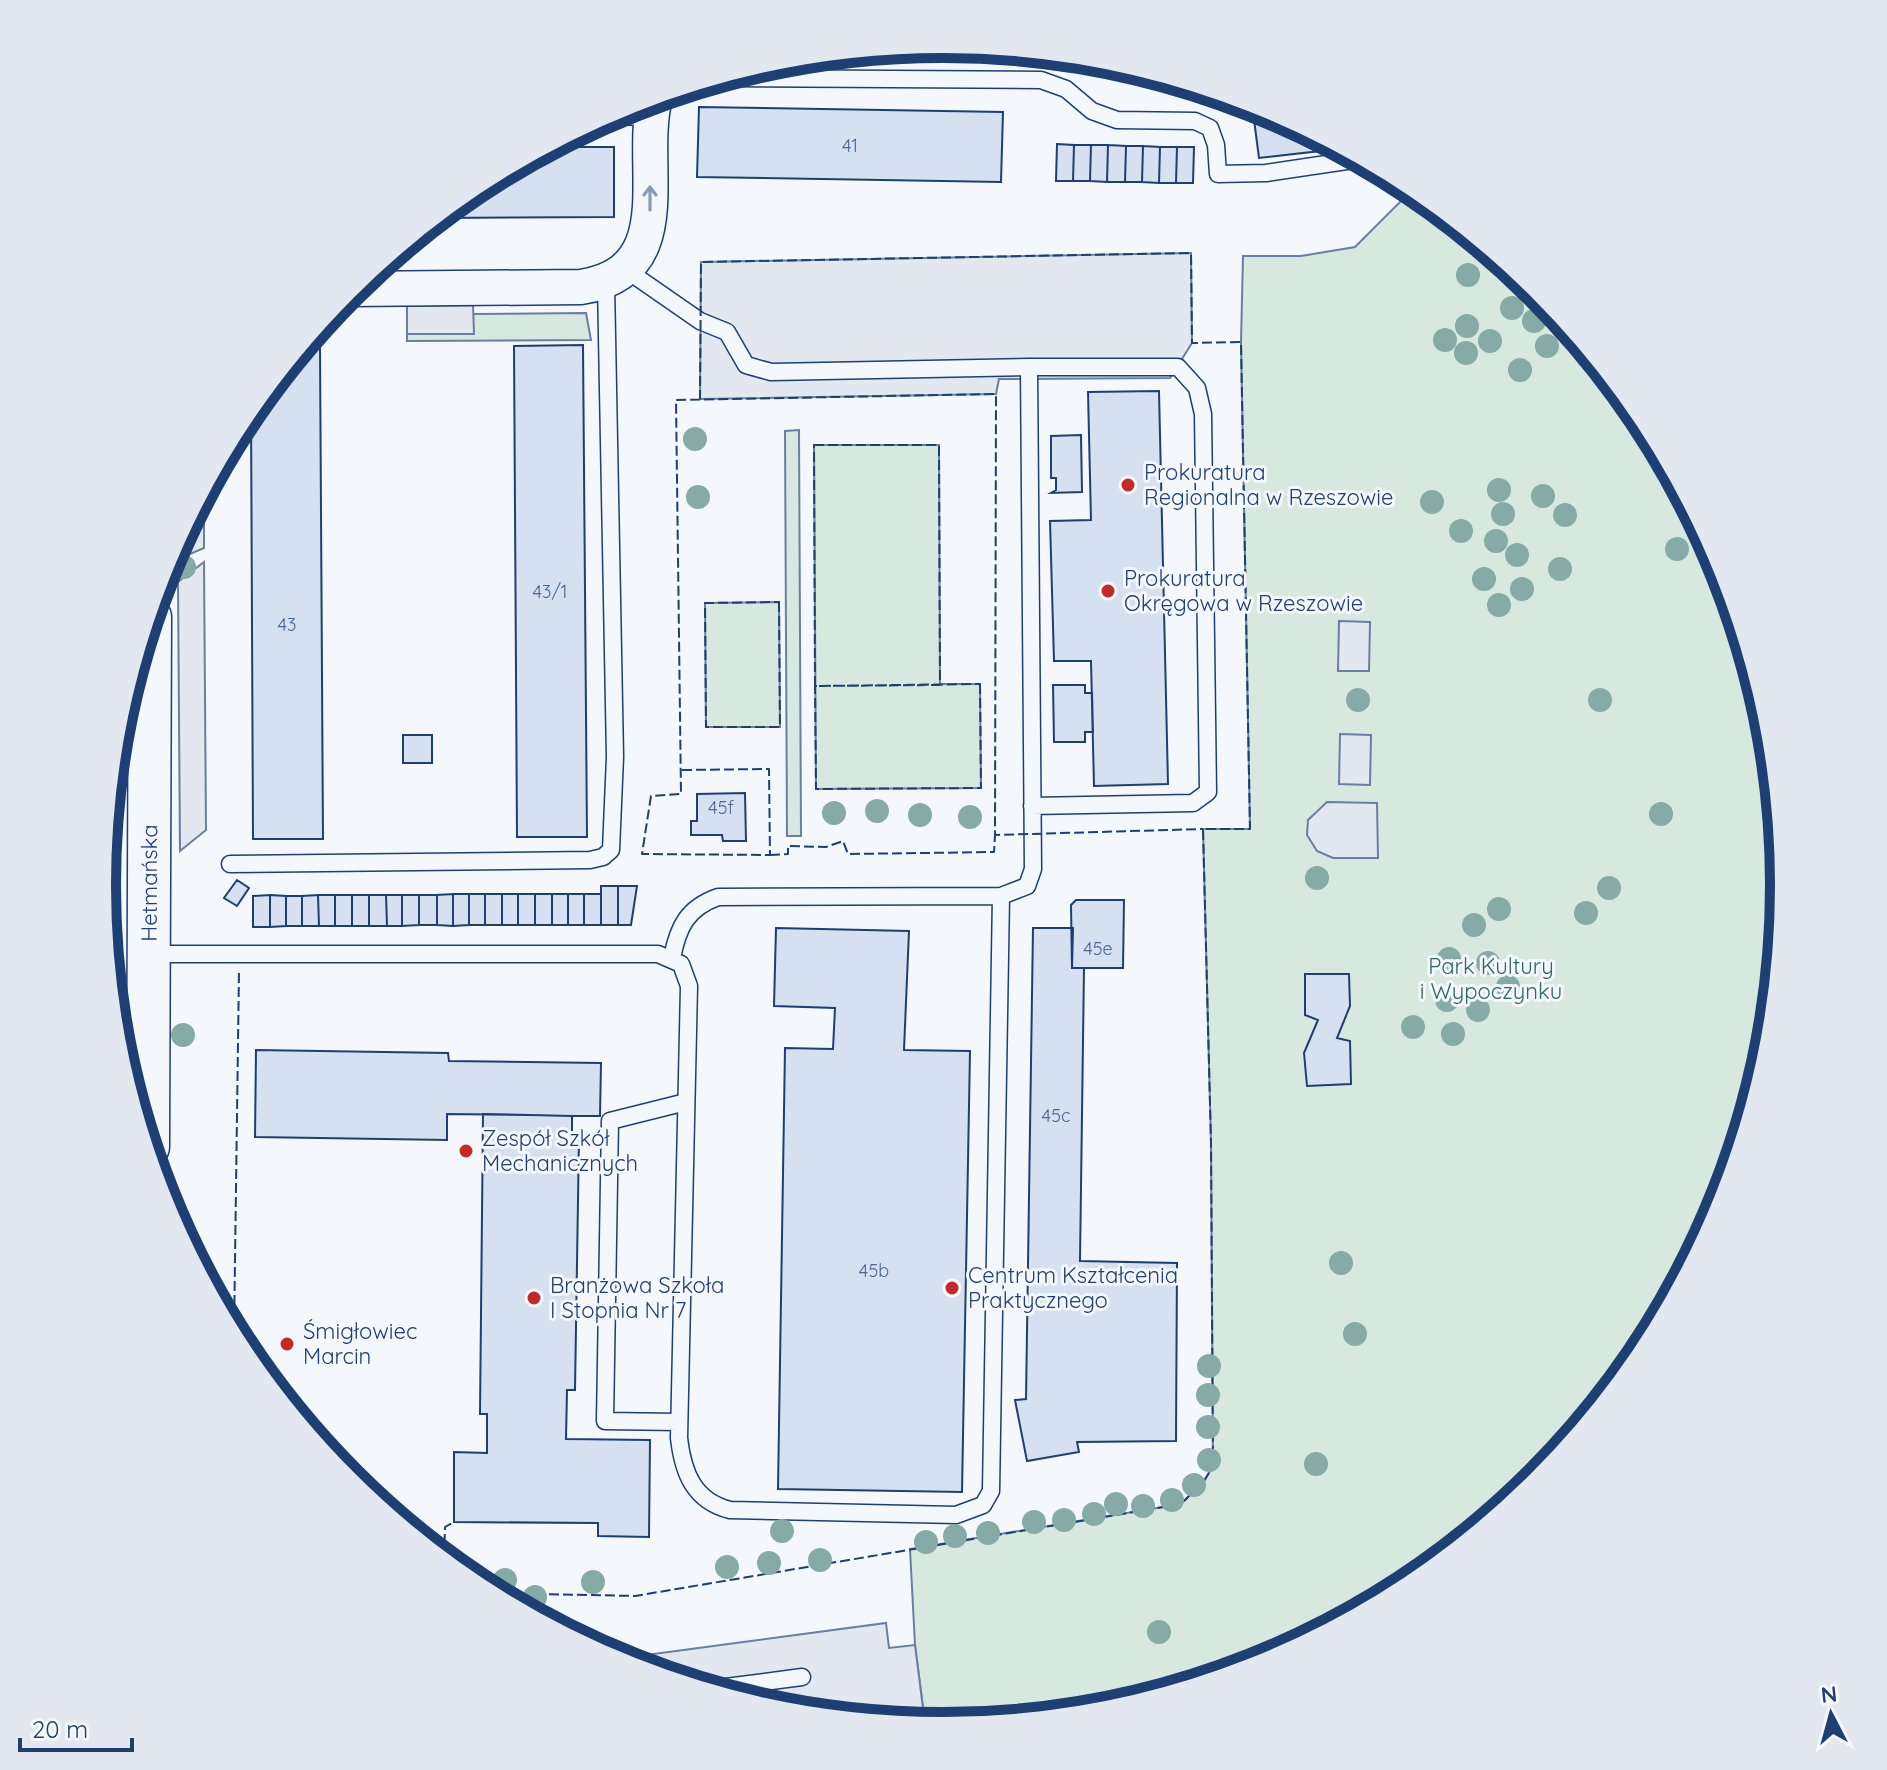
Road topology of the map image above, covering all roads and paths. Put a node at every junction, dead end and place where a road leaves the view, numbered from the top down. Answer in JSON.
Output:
{"nodes":[{"id":1,"x":763,"y":78,"type":"edge"},
{"id":2,"x":653,"y":111,"type":"edge"},
{"id":3,"x":1343,"y":162,"type":"edge"},
{"id":4,"x":616,"y":276,"type":"junction"},
{"id":5,"x":371,"y":289,"type":"edge"},
{"id":6,"x":1029,"y":367,"type":"junction"},
{"id":7,"x":150,"y":653,"type":"edge"},
{"id":8,"x":1032,"y":806,"type":"junction"},
{"id":9,"x":230,"y":864,"type":"dead end"},
{"id":10,"x":1001,"y":896,"type":"junction"},
{"id":11,"x":151,"y":954,"type":"junction"},
{"id":12,"x":672,"y":958,"type":"junction"},
{"id":13,"x":686,"y":1102,"type":"junction"},
{"id":14,"x":149,"y":1111,"type":"edge"},
{"id":15,"x":679,"y":1422,"type":"junction"},
{"id":16,"x":802,"y":1677,"type":"dead end"},
{"id":17,"x":736,"y":1686,"type":"edge"}],
"edges":[{"from":1,"to":3,"type":"lane"},
{"from":4,"to":2,"type":"street","one_way":true},
{"from":4,"to":5,"type":"street"},
{"from":4,"to":6,"type":"lane"},
{"from":4,"to":9,"type":"lane"},
{"from":6,"to":8,"type":"lane"},
{"from":6,"to":8,"type":"lane"},
{"from":7,"to":11,"type":"street","name":"Hetmańska"},
{"from":8,"to":10,"type":"lane"},
{"from":10,"to":12,"type":"lane"},
{"from":10,"to":15,"type":"lane"},
{"from":11,"to":12,"type":"lane"},
{"from":11,"to":14,"type":"street","name":"Hetmańska"},
{"from":12,"to":13,"type":"lane"},
{"from":13,"to":15,"type":"lane"},
{"from":13,"to":15,"type":"lane"},
{"from":16,"to":17,"type":"lane"}]}
